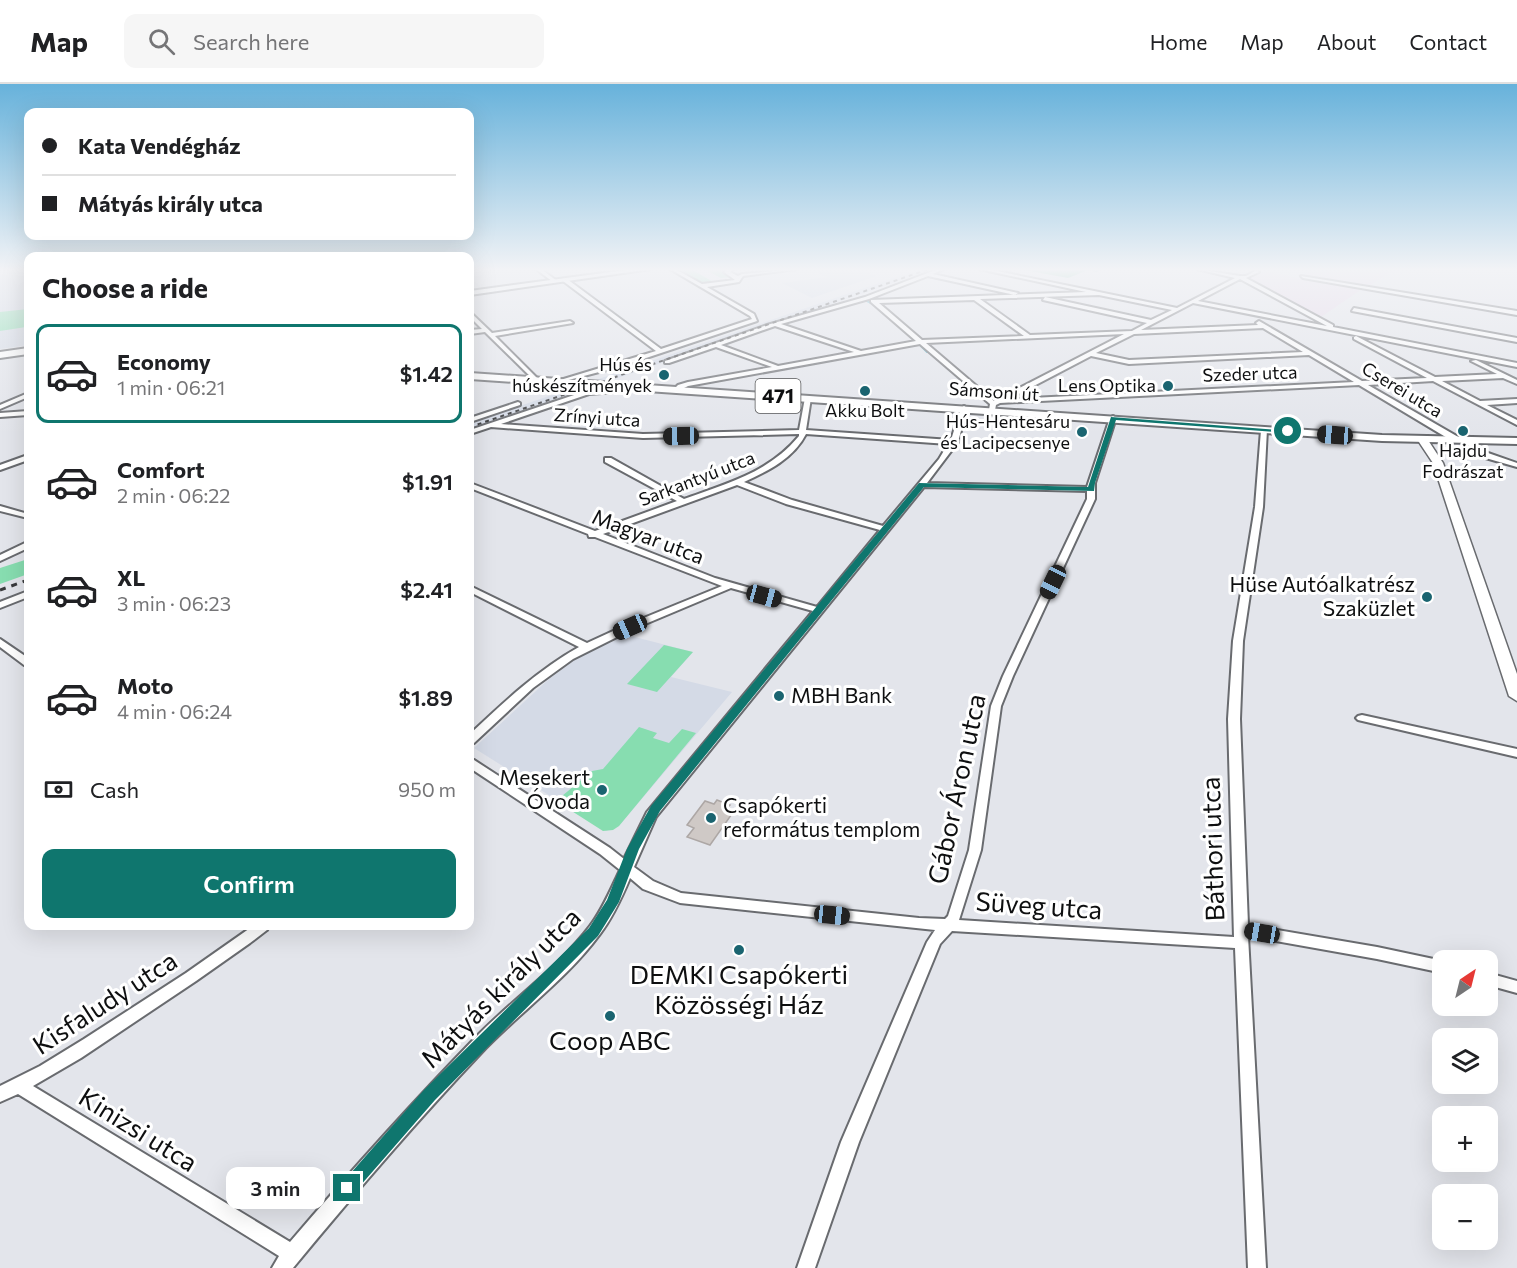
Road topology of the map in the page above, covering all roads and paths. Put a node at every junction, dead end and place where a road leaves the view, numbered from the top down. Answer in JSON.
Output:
{"nodes":[{"id":1,"x":480,"y":324,"type":"edge"},
{"id":2,"x":562,"y":324,"type":"edge"},
{"id":3,"x":624,"y":324,"type":"edge"},
{"id":4,"x":743,"y":324,"type":"edge"},
{"id":5,"x":901,"y":324,"type":"edge"},
{"id":6,"x":1012,"y":324,"type":"edge"},
{"id":7,"x":1147,"y":324,"type":"edge"},
{"id":8,"x":1262,"y":324,"type":"edge"},
{"id":9,"x":1308,"y":324,"type":"edge"},
{"id":10,"x":1330,"y":324,"type":"edge"},
{"id":11,"x":1431,"y":324,"type":"edge"},
{"id":12,"x":777,"y":325,"type":"joint"},
{"id":13,"x":1265,"y":326,"type":"junction"},
{"id":14,"x":486,"y":330,"type":"junction"},
{"id":15,"x":1343,"y":331,"type":"junction"},
{"id":16,"x":474,"y":332,"type":"edge"},
{"id":17,"x":1132,"y":332,"type":"junction"},
{"id":18,"x":492,"y":335,"type":"junction"},
{"id":19,"x":1028,"y":336,"type":"junction"},
{"id":20,"x":1517,"y":340,"type":"edge"},
{"id":21,"x":921,"y":342,"type":"junction"},
{"id":22,"x":716,"y":345,"type":"junction"},
{"id":23,"x":24,"y":352,"type":"edge"},
{"id":24,"x":661,"y":352,"type":"junction"},
{"id":25,"x":860,"y":352,"type":"junction"},
{"id":26,"x":1311,"y":353,"type":"junction"},
{"id":27,"x":5,"y":354,"type":"edge"},
{"id":28,"x":1090,"y":354,"type":"junction"},
{"id":29,"x":1460,"y":354,"type":"junction"},
{"id":30,"x":667,"y":362,"type":"dead end"},
{"id":31,"x":1517,"y":365,"type":"edge"},
{"id":32,"x":777,"y":367,"type":"junction"},
{"id":33,"x":474,"y":376,"type":"edge"},
{"id":34,"x":1503,"y":376,"type":"junction"},
{"id":35,"x":1434,"y":380,"type":"junction"},
{"id":36,"x":537,"y":381,"type":"junction"},
{"id":37,"x":559,"y":382,"type":"junction"},
{"id":38,"x":1517,"y":382,"type":"edge"},
{"id":39,"x":1362,"y":384,"type":"junction"},
{"id":40,"x":621,"y":386,"type":"junction"},
{"id":41,"x":676,"y":390,"type":"junction"},
{"id":42,"x":808,"y":398,"type":"junction"},
{"id":43,"x":24,"y":399,"type":"edge"},
{"id":44,"x":1517,"y":401,"type":"edge"},
{"id":45,"x":518,"y":404,"type":"dead end"},
{"id":46,"x":1480,"y":404,"type":"junction"},
{"id":47,"x":994,"y":405,"type":"junction"},
{"id":48,"x":0,"y":407,"type":"edge"},
{"id":49,"x":964,"y":408,"type":"junction"},
{"id":50,"x":24,"y":414,"type":"edge"},
{"id":51,"x":0,"y":415,"type":"edge"},
{"id":52,"x":1113,"y":418,"type":"junction"},
{"id":53,"x":474,"y":419,"type":"edge"},
{"id":54,"x":1517,"y":423,"type":"edge"},
{"id":55,"x":490,"y":425,"type":"junction"},
{"id":56,"x":1264,"y":430,"type":"junction"},
{"id":57,"x":474,"y":431,"type":"edge"},
{"id":58,"x":803,"y":432,"type":"junction"},
{"id":59,"x":1422,"y":439,"type":"junction"},
{"id":60,"x":1462,"y":440,"type":"junction"},
{"id":61,"x":1517,"y":441,"type":"edge"},
{"id":62,"x":954,"y":442,"type":"junction"},
{"id":63,"x":24,"y":459,"type":"edge"},
{"id":64,"x":608,"y":460,"type":"dead end"},
{"id":65,"x":1517,"y":465,"type":"edge"},
{"id":66,"x":0,"y":468,"type":"edge"},
{"id":67,"x":737,"y":482,"type":"junction"},
{"id":68,"x":922,"y":484,"type":"junction"},
{"id":69,"x":474,"y":487,"type":"edge"},
{"id":70,"x":1092,"y":489,"type":"junction"},
{"id":71,"x":682,"y":501,"type":"junction"},
{"id":72,"x":0,"y":508,"type":"edge"},
{"id":73,"x":24,"y":515,"type":"edge"},
{"id":74,"x":885,"y":529,"type":"junction"},
{"id":75,"x":592,"y":535,"type":"junction"},
{"id":76,"x":24,"y":547,"type":"edge"},
{"id":77,"x":0,"y":558,"type":"edge"},
{"id":78,"x":729,"y":586,"type":"junction"},
{"id":79,"x":474,"y":591,"type":"edge"},
{"id":80,"x":24,"y":596,"type":"edge"},
{"id":81,"x":0,"y":605,"type":"edge"},
{"id":82,"x":818,"y":610,"type":"junction"},
{"id":83,"x":0,"y":642,"type":"edge"},
{"id":84,"x":587,"y":648,"type":"junction"},
{"id":85,"x":24,"y":660,"type":"edge"},
{"id":86,"x":1517,"y":696,"type":"edge"},
{"id":87,"x":1362,"y":718,"type":"dead end"},
{"id":88,"x":474,"y":736,"type":"edge"},
{"id":89,"x":1517,"y":753,"type":"edge"},
{"id":90,"x":474,"y":766,"type":"edge"},
{"id":91,"x":626,"y":869,"type":"junction"},
{"id":92,"x":951,"y":924,"type":"junction"},
{"id":93,"x":255,"y":930,"type":"edge"},
{"id":94,"x":1242,"y":936,"type":"junction"},
{"id":95,"x":1432,"y":964,"type":"edge"},
{"id":96,"x":1498,"y":982,"type":"edge"},
{"id":97,"x":1517,"y":987,"type":"edge"},
{"id":98,"x":19,"y":1086,"type":"junction"},
{"id":99,"x":0,"y":1094,"type":"edge"},
{"id":100,"x":287,"y":1261,"type":"edge"},
{"id":101,"x":806,"y":1268,"type":"edge"},
{"id":102,"x":1257,"y":1268,"type":"edge"}],
"edges":[{"from":1,"to":14,"type":"street"},
{"from":2,"to":18,"type":"street"},
{"from":3,"to":24,"type":"street"},
{"from":4,"to":24,"type":"street"},
{"from":5,"to":21,"type":"street"},
{"from":6,"to":19,"type":"street"},
{"from":7,"to":17,"type":"street"},
{"from":8,"to":13,"type":"street","name":"Cserei utca"},
{"from":9,"to":15,"type":"street"},
{"from":10,"to":15,"type":"street"},
{"from":11,"to":20,"type":"street"},
{"from":12,"to":22,"type":"street"},
{"from":12,"to":25,"type":"street"},
{"from":13,"to":17,"type":"street"},
{"from":13,"to":26,"type":"street","name":"Cserei utca"},
{"from":14,"to":16,"type":"street"},
{"from":14,"to":18,"type":"street"},
{"from":15,"to":29,"type":"street"},
{"from":15,"to":35,"type":"street"},
{"from":17,"to":19,"type":"street"},
{"from":17,"to":28,"type":"street"},
{"from":18,"to":36,"type":"street"},
{"from":19,"to":21,"type":"street"},
{"from":21,"to":25,"type":"street"},
{"from":21,"to":47,"type":"street"},
{"from":22,"to":30,"type":"street"},
{"from":22,"to":32,"type":"street"},
{"from":23,"to":27,"type":"main road"},
{"from":24,"to":37,"type":"street"},
{"from":25,"to":32,"type":"street"},
{"from":26,"to":28,"type":"street"},
{"from":26,"to":39,"type":"street","name":"Cserei utca"},
{"from":28,"to":47,"type":"street"},
{"from":29,"to":31,"type":"street"},
{"from":29,"to":34,"type":"street"},
{"from":32,"to":41,"type":"street"},
{"from":33,"to":36,"type":"main road","name":"Sámsoni út","number":"471"},
{"from":34,"to":35,"type":"street","name":"Szeder utca"},
{"from":34,"to":38,"type":"street"},
{"from":35,"to":39,"type":"street","name":"Szeder utca"},
{"from":35,"to":46,"type":"street"},
{"from":36,"to":37,"type":"main road","name":"Sámsoni út","number":"471"},
{"from":37,"to":40,"type":"main road","name":"Sámsoni út","number":"471"},
{"from":39,"to":47,"type":"street","name":"Szeder utca"},
{"from":39,"to":60,"type":"street","name":"Cserei utca"},
{"from":40,"to":41,"type":"main road","name":"Sámsoni út","number":"471"},
{"from":40,"to":55,"type":"street"},
{"from":41,"to":42,"type":"main road","name":"Sámsoni út","number":"471"},
{"from":42,"to":49,"type":"main road","name":"Sámsoni út","number":"471"},
{"from":42,"to":58,"type":"street"},
{"from":43,"to":48,"type":"street"},
{"from":44,"to":46,"type":"street"},
{"from":45,"to":53,"type":"street"},
{"from":46,"to":54,"type":"street"},
{"from":47,"to":49,"type":"main road","name":"Sámsoni út","number":"471"},
{"from":47,"to":52,"type":"main road","name":"Sámsoni út","number":"471"},
{"from":49,"to":62,"type":"street","name":"Mátyás király utca"},
{"from":50,"to":51,"type":"street"},
{"from":52,"to":56,"type":"main road","name":"Sámsoni út","number":"471"},
{"from":52,"to":70,"type":"street","name":"Gábor Áron utca"},
{"from":55,"to":57,"type":"street"},
{"from":55,"to":58,"type":"street","name":"Zrínyi utca"},
{"from":56,"to":59,"type":"main road","name":"Sámsoni út","number":"471"},
{"from":56,"to":94,"type":"street","name":"Báthori utca"},
{"from":58,"to":62,"type":"street","name":"Zrínyi utca"},
{"from":58,"to":67,"type":"street","name":"Sarkantyú utca"},
{"from":59,"to":60,"type":"main road","name":"Sámsoni út","number":"471"},
{"from":59,"to":86,"type":"street"},
{"from":60,"to":61,"type":"main road","name":"Sámsoni út","number":"471"},
{"from":60,"to":65,"type":"street","name":"Cserei utca"},
{"from":62,"to":68,"type":"street","name":"Mátyás király utca"},
{"from":63,"to":66,"type":"street"},
{"from":64,"to":71,"type":"street"},
{"from":67,"to":71,"type":"street","name":"Sarkantyú utca"},
{"from":67,"to":74,"type":"street"},
{"from":68,"to":70,"type":"street"},
{"from":68,"to":74,"type":"street","name":"Mátyás király utca"},
{"from":69,"to":75,"type":"street","name":"Magyar utca"},
{"from":70,"to":92,"type":"street","name":"Gábor Áron utca"},
{"from":71,"to":75,"type":"street","name":"Sarkantyú utca"},
{"from":72,"to":73,"type":"street"},
{"from":74,"to":82,"type":"street","name":"Mátyás király utca"},
{"from":75,"to":78,"type":"street","name":"Magyar utca"},
{"from":76,"to":77,"type":"street"},
{"from":78,"to":82,"type":"street","name":"Magyar utca"},
{"from":78,"to":84,"type":"street"},
{"from":79,"to":84,"type":"street"},
{"from":80,"to":81,"type":"street"},
{"from":82,"to":91,"type":"street","name":"Mátyás király utca"},
{"from":83,"to":85,"type":"street"},
{"from":84,"to":88,"type":"street"},
{"from":87,"to":89,"type":"street"},
{"from":90,"to":91,"type":"street","name":"Süveg utca"},
{"from":91,"to":92,"type":"street","name":"Süveg utca"},
{"from":91,"to":100,"type":"street","name":"Mátyás király utca"},
{"from":92,"to":94,"type":"street","name":"Süveg utca"},
{"from":92,"to":101,"type":"street","name":"Gábor Áron utca"},
{"from":93,"to":98,"type":"street","name":"Kisfaludy utca"},
{"from":94,"to":95,"type":"street","name":"Süveg utca"},
{"from":94,"to":102,"type":"street","name":"Báthori utca"},
{"from":96,"to":97,"type":"street"},
{"from":98,"to":99,"type":"street","name":"Kisfaludy utca"},
{"from":98,"to":100,"type":"street","name":"Kinizsi utca"}]}
